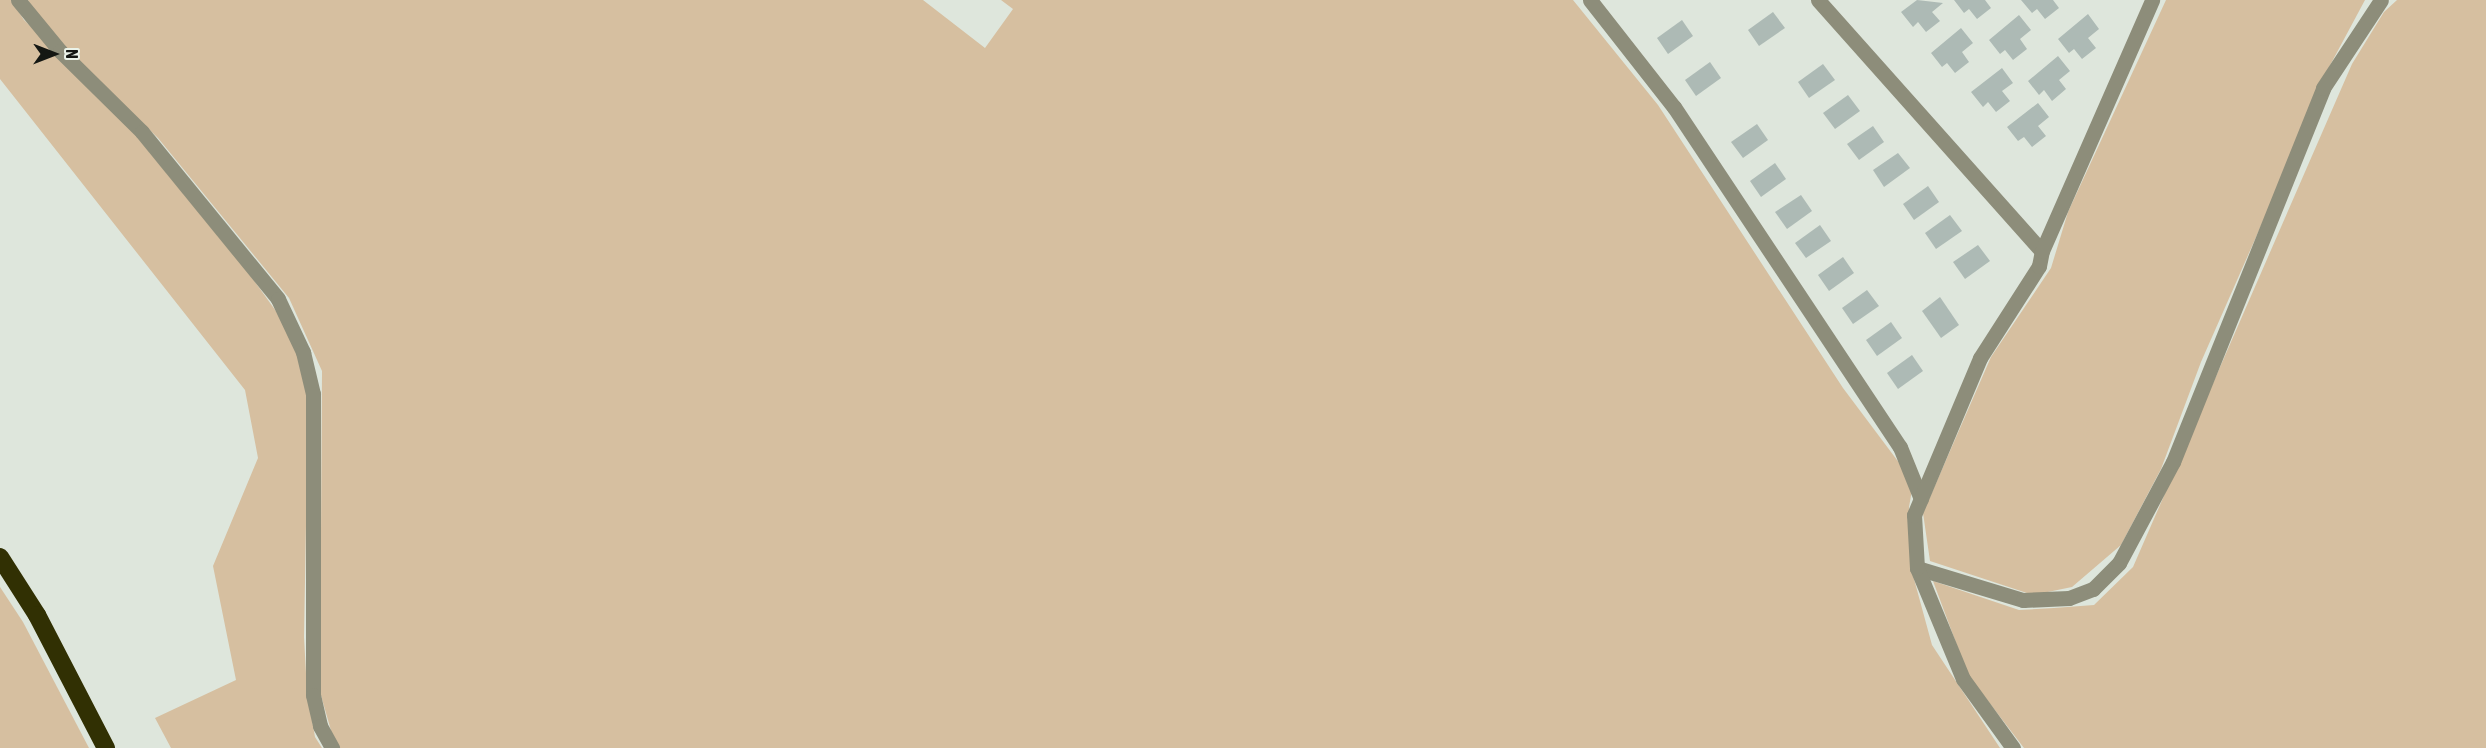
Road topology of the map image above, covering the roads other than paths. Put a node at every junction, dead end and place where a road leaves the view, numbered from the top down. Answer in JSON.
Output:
{"nodes":[{"id":1,"x":18,"y":0,"type":"edge"},
{"id":2,"x":1590,"y":0,"type":"edge"},
{"id":3,"x":1818,"y":0,"type":"edge"},
{"id":4,"x":2152,"y":0,"type":"edge"},
{"id":5,"x":2381,"y":0,"type":"edge"},
{"id":6,"x":2042,"y":251,"type":"junction"},
{"id":7,"x":1921,"y":499,"type":"junction"},
{"id":8,"x":0,"y":557,"type":"edge"},
{"id":9,"x":1917,"y":568,"type":"junction"},
{"id":10,"x":106,"y":748,"type":"edge"},
{"id":11,"x":332,"y":748,"type":"edge"},
{"id":12,"x":2013,"y":748,"type":"edge"}],
"edges":[{"from":1,"to":11,"type":"street"},
{"from":2,"to":7,"type":"street"},
{"from":3,"to":6,"type":"street"},
{"from":4,"to":6,"type":"street"},
{"from":5,"to":9,"type":"street"},
{"from":6,"to":7,"type":"street"},
{"from":7,"to":9,"type":"street"},
{"from":8,"to":10,"type":"highway"},
{"from":9,"to":12,"type":"street"}]}
